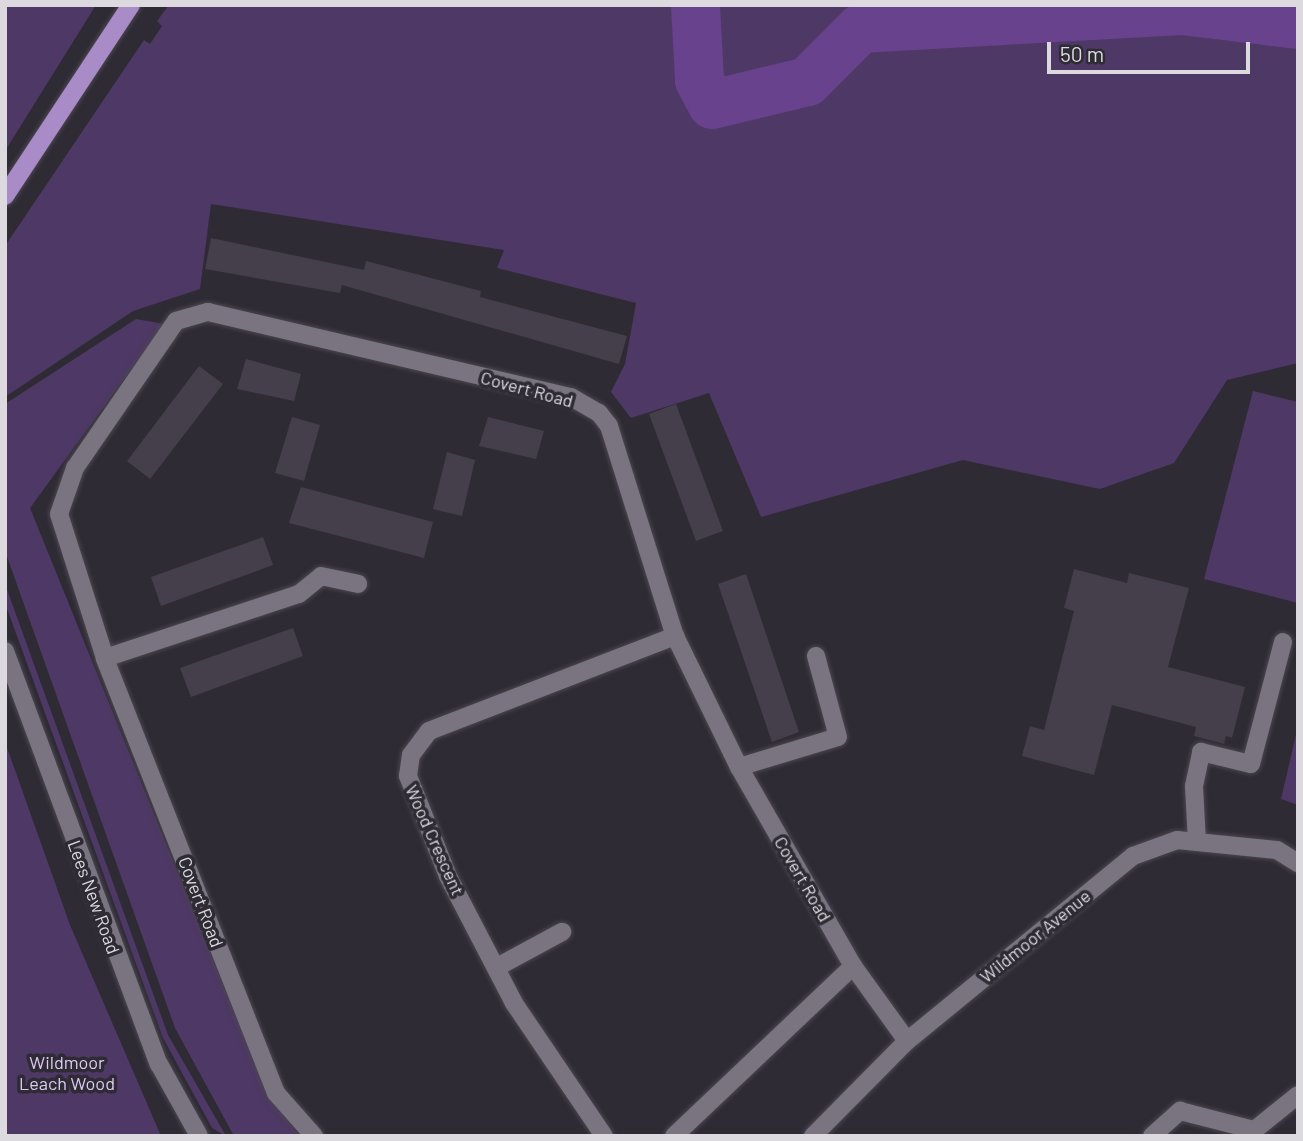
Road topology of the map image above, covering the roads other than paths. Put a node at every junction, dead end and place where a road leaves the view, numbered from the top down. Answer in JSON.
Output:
{"nodes":[{"id":1,"x":131,"y":5,"type":"edge"},
{"id":2,"x":5,"y":196,"type":"edge"},
{"id":3,"x":358,"y":584,"type":"dead end"},
{"id":4,"x":676,"y":636,"type":"junction"},
{"id":5,"x":1283,"y":642,"type":"dead end"},
{"id":6,"x":5,"y":651,"type":"edge"},
{"id":7,"x":816,"y":656,"type":"dead end"},
{"id":8,"x":105,"y":657,"type":"junction"},
{"id":9,"x":739,"y":767,"type":"junction"},
{"id":10,"x":1197,"y":842,"type":"junction"},
{"id":11,"x":1298,"y":863,"type":"edge"},
{"id":12,"x":562,"y":932,"type":"dead end"},
{"id":13,"x":499,"y":966,"type":"junction"},
{"id":14,"x":853,"y":966,"type":"junction"},
{"id":15,"x":907,"y":1041,"type":"junction"},
{"id":16,"x":1298,"y":1095,"type":"edge"},
{"id":17,"x":1250,"y":1133,"type":"edge"},
{"id":18,"x":199,"y":1136,"type":"edge"},
{"id":19,"x":314,"y":1136,"type":"edge"},
{"id":20,"x":604,"y":1136,"type":"edge"},
{"id":21,"x":674,"y":1136,"type":"edge"},
{"id":22,"x":813,"y":1136,"type":"edge"},
{"id":23,"x":1152,"y":1136,"type":"edge"}],
"edges":[{"from":1,"to":2,"type":"main road"},
{"from":3,"to":8,"type":"street"},
{"from":4,"to":8,"type":"street","name":"Covert Road"},
{"from":4,"to":9,"type":"street","name":"Covert Road"},
{"from":4,"to":13,"type":"street","name":"Wood Crescent"},
{"from":5,"to":10,"type":"street"},
{"from":6,"to":18,"type":"street","name":"Lees New Road"},
{"from":7,"to":9,"type":"street"},
{"from":8,"to":19,"type":"street","name":"Covert Road"},
{"from":9,"to":14,"type":"street","name":"Covert Road"},
{"from":10,"to":11,"type":"street","name":"Wildmoor Avenue"},
{"from":10,"to":15,"type":"street","name":"Wildmoor Avenue"},
{"from":12,"to":13,"type":"street"},
{"from":13,"to":20,"type":"street","name":"Wood Crescent"},
{"from":14,"to":15,"type":"street","name":"Covert Road"},
{"from":14,"to":21,"type":"street"},
{"from":15,"to":22,"type":"street","name":"Wildmoor Avenue"},
{"from":16,"to":17,"type":"street"},
{"from":17,"to":23,"type":"street"}]}
